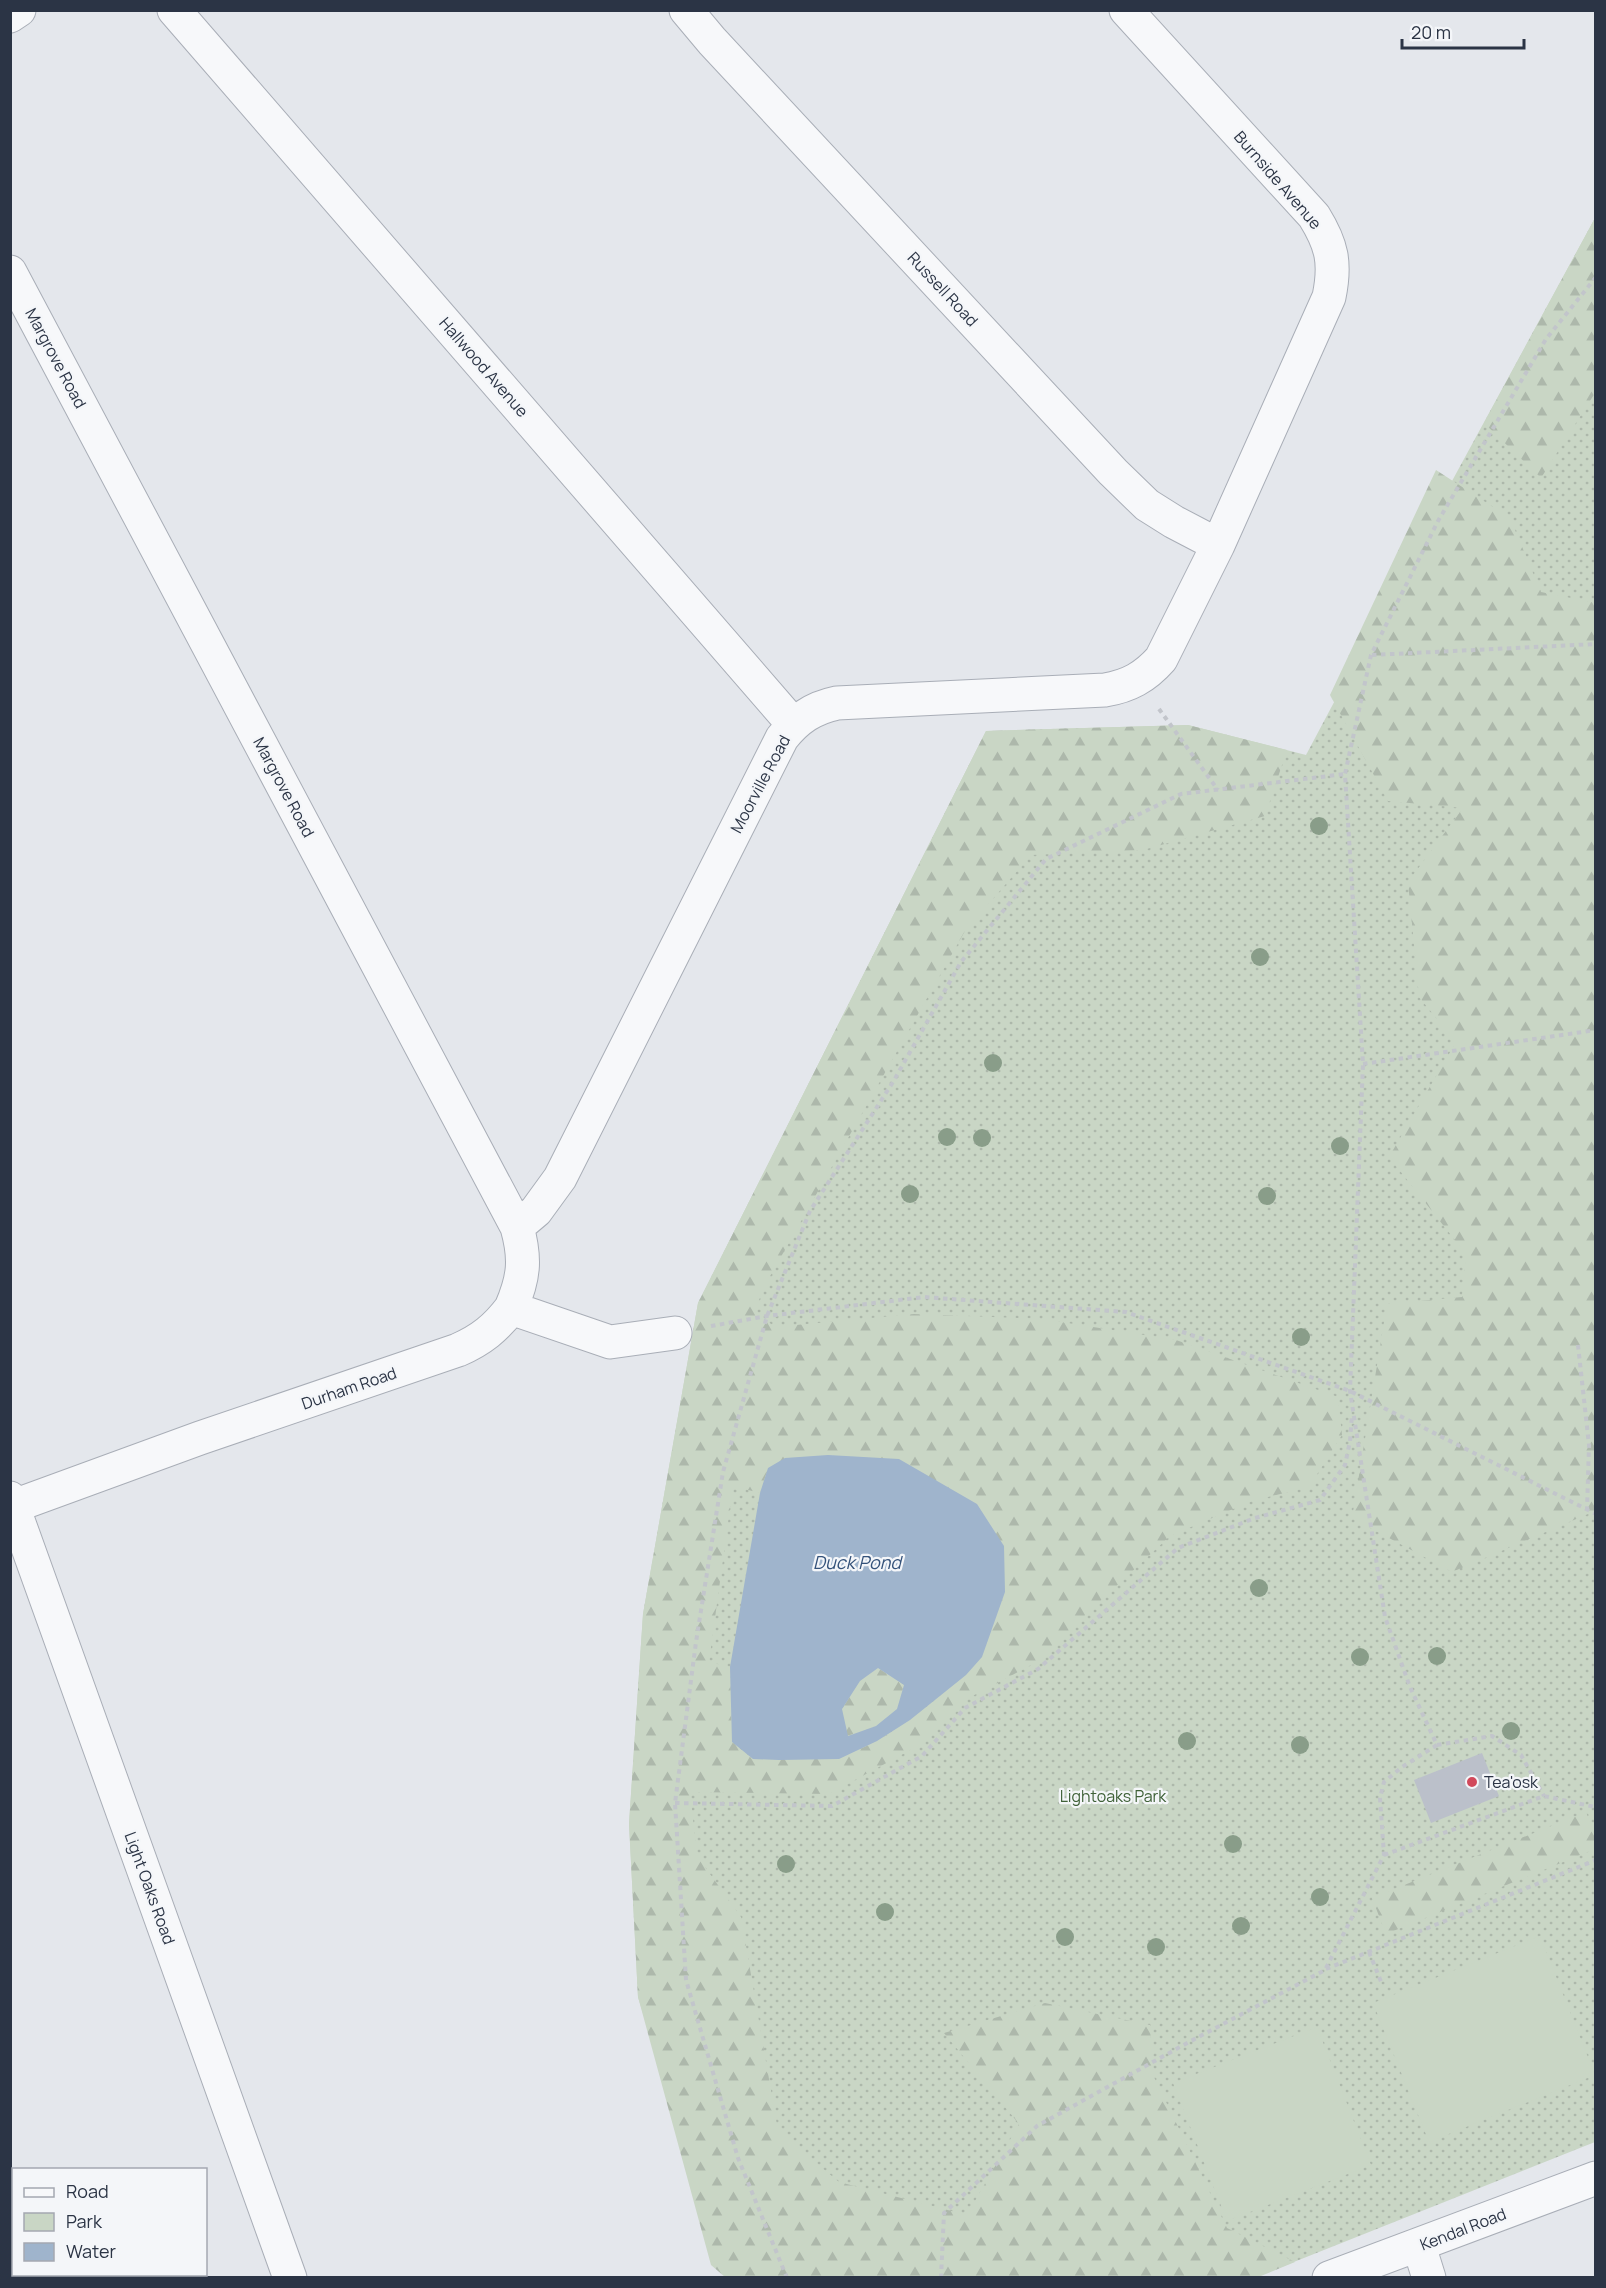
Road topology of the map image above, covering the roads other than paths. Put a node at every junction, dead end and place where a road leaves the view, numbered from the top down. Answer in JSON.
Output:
{"nodes":[{"id":1,"x":19,"y":10,"type":"edge"},
{"id":2,"x":174,"y":10,"type":"edge"},
{"id":3,"x":686,"y":10,"type":"edge"},
{"id":4,"x":1126,"y":10,"type":"edge"},
{"id":5,"x":10,"y":16,"type":"edge"},
{"id":6,"x":10,"y":272,"type":"edge"},
{"id":7,"x":1218,"y":545,"type":"junction"},
{"id":8,"x":793,"y":724,"type":"junction"},
{"id":9,"x":517,"y":1227,"type":"junction"},
{"id":10,"x":511,"y":1308,"type":"junction"},
{"id":11,"x":675,"y":1333,"type":"road end"},
{"id":12,"x":12,"y":1502,"type":"edge"},
{"id":13,"x":1596,"y":2178,"type":"edge"},
{"id":14,"x":1419,"y":2246,"type":"junction"},
{"id":15,"x":290,"y":2277,"type":"edge"},
{"id":16,"x":1329,"y":2277,"type":"edge"},
{"id":17,"x":1430,"y":2277,"type":"edge"}],
"edges":[{"from":1,"to":5,"type":"street"},
{"from":2,"to":8,"type":"street","name":"Hallwood Avenue"},
{"from":3,"to":7,"type":"street","name":"Russell Road"},
{"from":4,"to":7,"type":"street","name":"Burnside Avenue"},
{"from":6,"to":9,"type":"street","name":"Margrove Road"},
{"from":7,"to":8,"type":"street","name":"Moorville Road"},
{"from":8,"to":9,"type":"street","name":"Moorville Road"},
{"from":9,"to":10,"type":"street","name":"Margrove Road"},
{"from":10,"to":11,"type":"street"},
{"from":10,"to":12,"type":"street","name":"Durham Road"},
{"from":12,"to":15,"type":"street","name":"Light Oaks Road"},
{"from":13,"to":14,"type":"street","name":"Kendal Road"},
{"from":14,"to":16,"type":"street","name":"Kendal Road"},
{"from":14,"to":17,"type":"street"}]}
